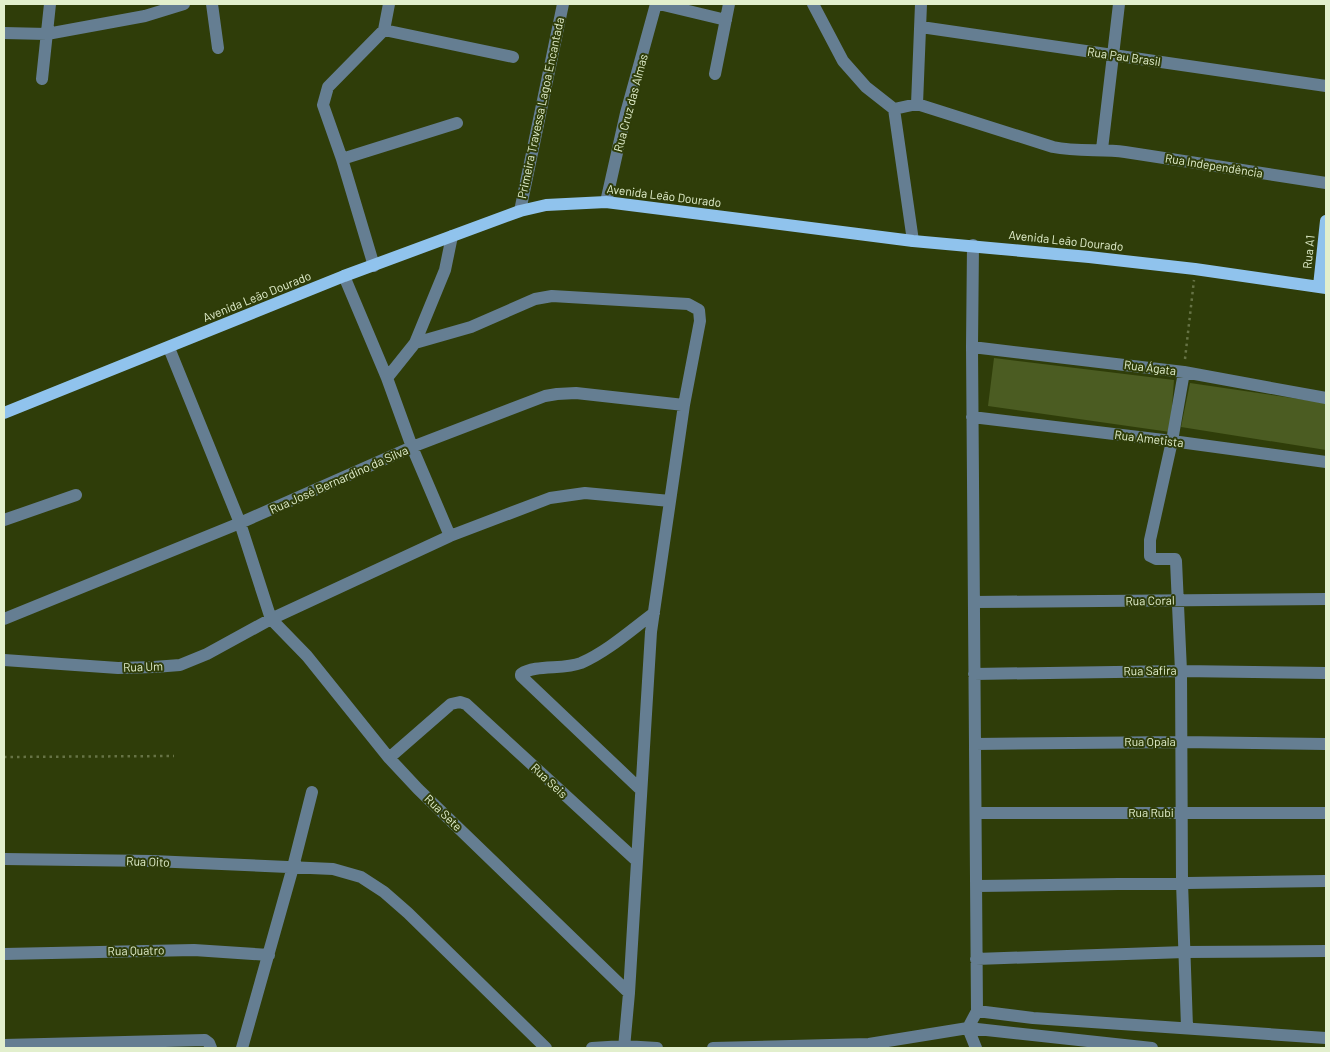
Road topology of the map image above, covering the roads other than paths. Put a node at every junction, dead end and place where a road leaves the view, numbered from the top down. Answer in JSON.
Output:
{"nodes":[{"id":1,"x":50,"y":4,"type":"edge"},
{"id":2,"x":184,"y":4,"type":"edge"},
{"id":3,"x":212,"y":4,"type":"edge"},
{"id":4,"x":389,"y":4,"type":"edge"},
{"id":5,"x":563,"y":4,"type":"edge"},
{"id":6,"x":658,"y":4,"type":"edge"},
{"id":7,"x":729,"y":4,"type":"edge"},
{"id":8,"x":814,"y":4,"type":"edge"},
{"id":9,"x":921,"y":4,"type":"edge"},
{"id":10,"x":1119,"y":4,"type":"edge"},
{"id":11,"x":726,"y":20,"type":"junction"},
{"id":12,"x":921,"y":27,"type":"junction"},
{"id":13,"x":384,"y":30,"type":"junction"},
{"id":14,"x":4,"y":33,"type":"edge"},
{"id":15,"x":47,"y":34,"type":"junction"},
{"id":16,"x":218,"y":48,"type":"dead end"},
{"id":17,"x":1112,"y":55,"type":"junction"},
{"id":18,"x":513,"y":57,"type":"dead end"},
{"id":19,"x":715,"y":74,"type":"dead end"},
{"id":20,"x":42,"y":79,"type":"dead end"},
{"id":21,"x":1326,"y":86,"type":"edge"},
{"id":22,"x":917,"y":104,"type":"junction"},
{"id":23,"x":894,"y":109,"type":"junction"},
{"id":24,"x":458,"y":123,"type":"dead end"},
{"id":25,"x":1102,"y":149,"type":"junction"},
{"id":26,"x":342,"y":159,"type":"junction"},
{"id":27,"x":1326,"y":184,"type":"edge"},
{"id":28,"x":606,"y":202,"type":"junction"},
{"id":29,"x":520,"y":211,"type":"junction"},
{"id":30,"x":1326,"y":221,"type":"edge"},
{"id":31,"x":452,"y":236,"type":"junction"},
{"id":32,"x":913,"y":241,"type":"junction"},
{"id":33,"x":973,"y":245,"type":"junction"},
{"id":34,"x":374,"y":266,"type":"junction"},
{"id":35,"x":344,"y":276,"type":"junction"},
{"id":36,"x":1323,"y":287,"type":"edge"},
{"id":37,"x":415,"y":343,"type":"junction"},
{"id":38,"x":972,"y":347,"type":"junction"},
{"id":39,"x":169,"y":348,"type":"junction"},
{"id":40,"x":1184,"y":372,"type":"junction"},
{"id":41,"x":387,"y":378,"type":"junction"},
{"id":42,"x":1326,"y":398,"type":"edge"},
{"id":43,"x":684,"y":405,"type":"junction"},
{"id":44,"x":4,"y":414,"type":"edge"},
{"id":45,"x":972,"y":417,"type":"junction"},
{"id":46,"x":1172,"y":441,"type":"junction"},
{"id":47,"x":412,"y":447,"type":"junction"},
{"id":48,"x":1326,"y":462,"type":"edge"},
{"id":49,"x":76,"y":495,"type":"dead end"},
{"id":50,"x":670,"y":501,"type":"junction"},
{"id":51,"x":4,"y":520,"type":"edge"},
{"id":52,"x":240,"y":523,"type":"junction"},
{"id":53,"x":450,"y":536,"type":"junction"},
{"id":54,"x":1326,"y":599,"type":"edge"},
{"id":55,"x":1179,"y":600,"type":"junction"},
{"id":56,"x":974,"y":602,"type":"junction"},
{"id":57,"x":654,"y":613,"type":"junction"},
{"id":58,"x":4,"y":619,"type":"edge"},
{"id":59,"x":271,"y":619,"type":"junction"},
{"id":60,"x":4,"y":660,"type":"edge"},
{"id":61,"x":1181,"y":670,"type":"junction"},
{"id":62,"x":1326,"y":673,"type":"edge"},
{"id":63,"x":974,"y":674,"type":"junction"},
{"id":64,"x":1182,"y":742,"type":"junction"},
{"id":65,"x":974,"y":744,"type":"junction"},
{"id":66,"x":1326,"y":744,"type":"edge"},
{"id":67,"x":390,"y":758,"type":"junction"},
{"id":68,"x":641,"y":790,"type":"junction"},
{"id":69,"x":312,"y":792,"type":"dead end"},
{"id":70,"x":976,"y":813,"type":"junction"},
{"id":71,"x":1182,"y":813,"type":"junction"},
{"id":72,"x":1326,"y":813,"type":"edge"},
{"id":73,"x":4,"y":859,"type":"edge"},
{"id":74,"x":637,"y":861,"type":"junction"},
{"id":75,"x":293,"y":867,"type":"junction"},
{"id":76,"x":1326,"y":881,"type":"edge"},
{"id":77,"x":1182,"y":882,"type":"junction"},
{"id":78,"x":977,"y":886,"type":"junction"},
{"id":79,"x":1326,"y":951,"type":"edge"},
{"id":80,"x":1185,"y":952,"type":"junction"},
{"id":81,"x":4,"y":954,"type":"edge"},
{"id":82,"x":269,"y":955,"type":"junction"},
{"id":83,"x":976,"y":959,"type":"junction"},
{"id":84,"x":630,"y":993,"type":"junction"},
{"id":85,"x":977,"y":1012,"type":"junction"},
{"id":86,"x":968,"y":1028,"type":"junction"},
{"id":87,"x":1187,"y":1028,"type":"junction"},
{"id":88,"x":1326,"y":1038,"type":"edge"},
{"id":89,"x":4,"y":1046,"type":"edge"},
{"id":90,"x":210,"y":1046,"type":"edge"},
{"id":91,"x":870,"y":1046,"type":"edge"},
{"id":92,"x":624,"y":1047,"type":"edge"},
{"id":93,"x":242,"y":1048,"type":"edge"},
{"id":94,"x":546,"y":1048,"type":"edge"},
{"id":95,"x":592,"y":1048,"type":"edge"},
{"id":96,"x":657,"y":1048,"type":"edge"},
{"id":97,"x":712,"y":1048,"type":"edge"},
{"id":98,"x":769,"y":1048,"type":"edge"},
{"id":99,"x":976,"y":1048,"type":"edge"},
{"id":100,"x":1152,"y":1048,"type":"edge"}],
"edges":[{"from":1,"to":15,"type":"street"},
{"from":2,"to":15,"type":"street"},
{"from":3,"to":16,"type":"street"},
{"from":4,"to":13,"type":"street"},
{"from":5,"to":29,"type":"street","name":"Primeira Travessa Lagoa Encantada"},
{"from":6,"to":11,"type":"street"},
{"from":6,"to":28,"type":"street","name":"Rua Cruz das Almas"},
{"from":7,"to":11,"type":"street"},
{"from":8,"to":23,"type":"street"},
{"from":9,"to":12,"type":"street"},
{"from":10,"to":17,"type":"street"},
{"from":11,"to":19,"type":"street"},
{"from":12,"to":17,"type":"street","name":"Rua Pau Brasil"},
{"from":12,"to":22,"type":"street"},
{"from":13,"to":18,"type":"street"},
{"from":13,"to":26,"type":"street"},
{"from":14,"to":15,"type":"street"},
{"from":15,"to":20,"type":"street"},
{"from":17,"to":21,"type":"street","name":"Rua Pau Brasil"},
{"from":17,"to":25,"type":"street"},
{"from":22,"to":23,"type":"street"},
{"from":22,"to":25,"type":"street","name":"Rua Independência"},
{"from":23,"to":32,"type":"street"},
{"from":24,"to":26,"type":"street"},
{"from":25,"to":27,"type":"street","name":"Rua Independência"},
{"from":26,"to":34,"type":"street"},
{"from":28,"to":29,"type":"main road","name":"Avenida Leão Dourado"},
{"from":28,"to":32,"type":"main road","name":"Avenida Leão Dourado"},
{"from":29,"to":31,"type":"main road","name":"Avenida Leão Dourado"},
{"from":30,"to":36,"type":"main road","name":"Rua A1"},
{"from":31,"to":34,"type":"main road","name":"Avenida Leão Dourado"},
{"from":31,"to":37,"type":"street"},
{"from":32,"to":33,"type":"main road","name":"Avenida Leão Dourado"},
{"from":33,"to":36,"type":"main road","name":"Avenida Leão Dourado"},
{"from":33,"to":38,"type":"street"},
{"from":34,"to":35,"type":"main road","name":"Avenida Leão Dourado"},
{"from":35,"to":39,"type":"main road","name":"Avenida Leão Dourado"},
{"from":35,"to":41,"type":"street"},
{"from":37,"to":41,"type":"street"},
{"from":37,"to":43,"type":"street"},
{"from":38,"to":40,"type":"street","name":"Rua Ágata"},
{"from":38,"to":45,"type":"street"},
{"from":39,"to":44,"type":"main road","name":"Avenida Leão Dourado"},
{"from":39,"to":52,"type":"street"},
{"from":40,"to":42,"type":"street","name":"Rua Ágata"},
{"from":40,"to":46,"type":"street"},
{"from":41,"to":47,"type":"street"},
{"from":43,"to":47,"type":"street","name":"Rua José Bernardino da Silva"},
{"from":43,"to":50,"type":"street"},
{"from":45,"to":46,"type":"street","name":"Rua Ametista"},
{"from":45,"to":56,"type":"street"},
{"from":46,"to":48,"type":"street","name":"Rua Ametista"},
{"from":46,"to":55,"type":"street"},
{"from":47,"to":52,"type":"street","name":"Rua José Bernardino da Silva"},
{"from":47,"to":53,"type":"street"},
{"from":49,"to":51,"type":"street"},
{"from":50,"to":53,"type":"street","name":"Rua Um"},
{"from":50,"to":57,"type":"street"},
{"from":52,"to":58,"type":"street","name":"Rua José Bernardino da Silva"},
{"from":52,"to":59,"type":"street"},
{"from":53,"to":59,"type":"street","name":"Rua Um"},
{"from":54,"to":55,"type":"street","name":"Rua Coral"},
{"from":55,"to":56,"type":"street","name":"Rua Coral"},
{"from":55,"to":61,"type":"street"},
{"from":56,"to":63,"type":"street"},
{"from":57,"to":68,"type":"street"},
{"from":57,"to":68,"type":"street"},
{"from":59,"to":60,"type":"street","name":"Rua Um"},
{"from":59,"to":67,"type":"street","name":"Rua Sete"},
{"from":61,"to":62,"type":"street","name":"Rua Safira"},
{"from":61,"to":63,"type":"street","name":"Rua Safira"},
{"from":61,"to":64,"type":"street"},
{"from":63,"to":65,"type":"street"},
{"from":64,"to":65,"type":"street","name":"Rua Opala"},
{"from":64,"to":66,"type":"street","name":"Rua Opala"},
{"from":64,"to":71,"type":"street"},
{"from":65,"to":70,"type":"street"},
{"from":67,"to":74,"type":"street","name":"Rua Seis"},
{"from":67,"to":84,"type":"street","name":"Rua Sete"},
{"from":68,"to":74,"type":"street"},
{"from":69,"to":75,"type":"street"},
{"from":70,"to":71,"type":"street","name":"Rua Rubi"},
{"from":70,"to":78,"type":"street"},
{"from":71,"to":72,"type":"street","name":"Rua Rubi"},
{"from":71,"to":77,"type":"street"},
{"from":73,"to":75,"type":"street","name":"Rua Oito"},
{"from":74,"to":84,"type":"street"},
{"from":75,"to":82,"type":"street"},
{"from":75,"to":94,"type":"street","name":"Rua Oito"},
{"from":76,"to":77,"type":"street"},
{"from":77,"to":78,"type":"street"},
{"from":77,"to":80,"type":"street"},
{"from":78,"to":83,"type":"street"},
{"from":79,"to":80,"type":"street"},
{"from":80,"to":83,"type":"street"},
{"from":80,"to":87,"type":"street"},
{"from":81,"to":82,"type":"street","name":"Rua Quatro"},
{"from":82,"to":93,"type":"street"},
{"from":83,"to":85,"type":"street"},
{"from":84,"to":92,"type":"street"},
{"from":85,"to":86,"type":"street"},
{"from":85,"to":87,"type":"street"},
{"from":86,"to":91,"type":"street"},
{"from":86,"to":99,"type":"street"},
{"from":86,"to":100,"type":"street"},
{"from":87,"to":88,"type":"street"},
{"from":89,"to":90,"type":"street"},
{"from":91,"to":98,"type":"street"},
{"from":92,"to":95,"type":"street"},
{"from":92,"to":96,"type":"street"},
{"from":97,"to":98,"type":"street"}]}
